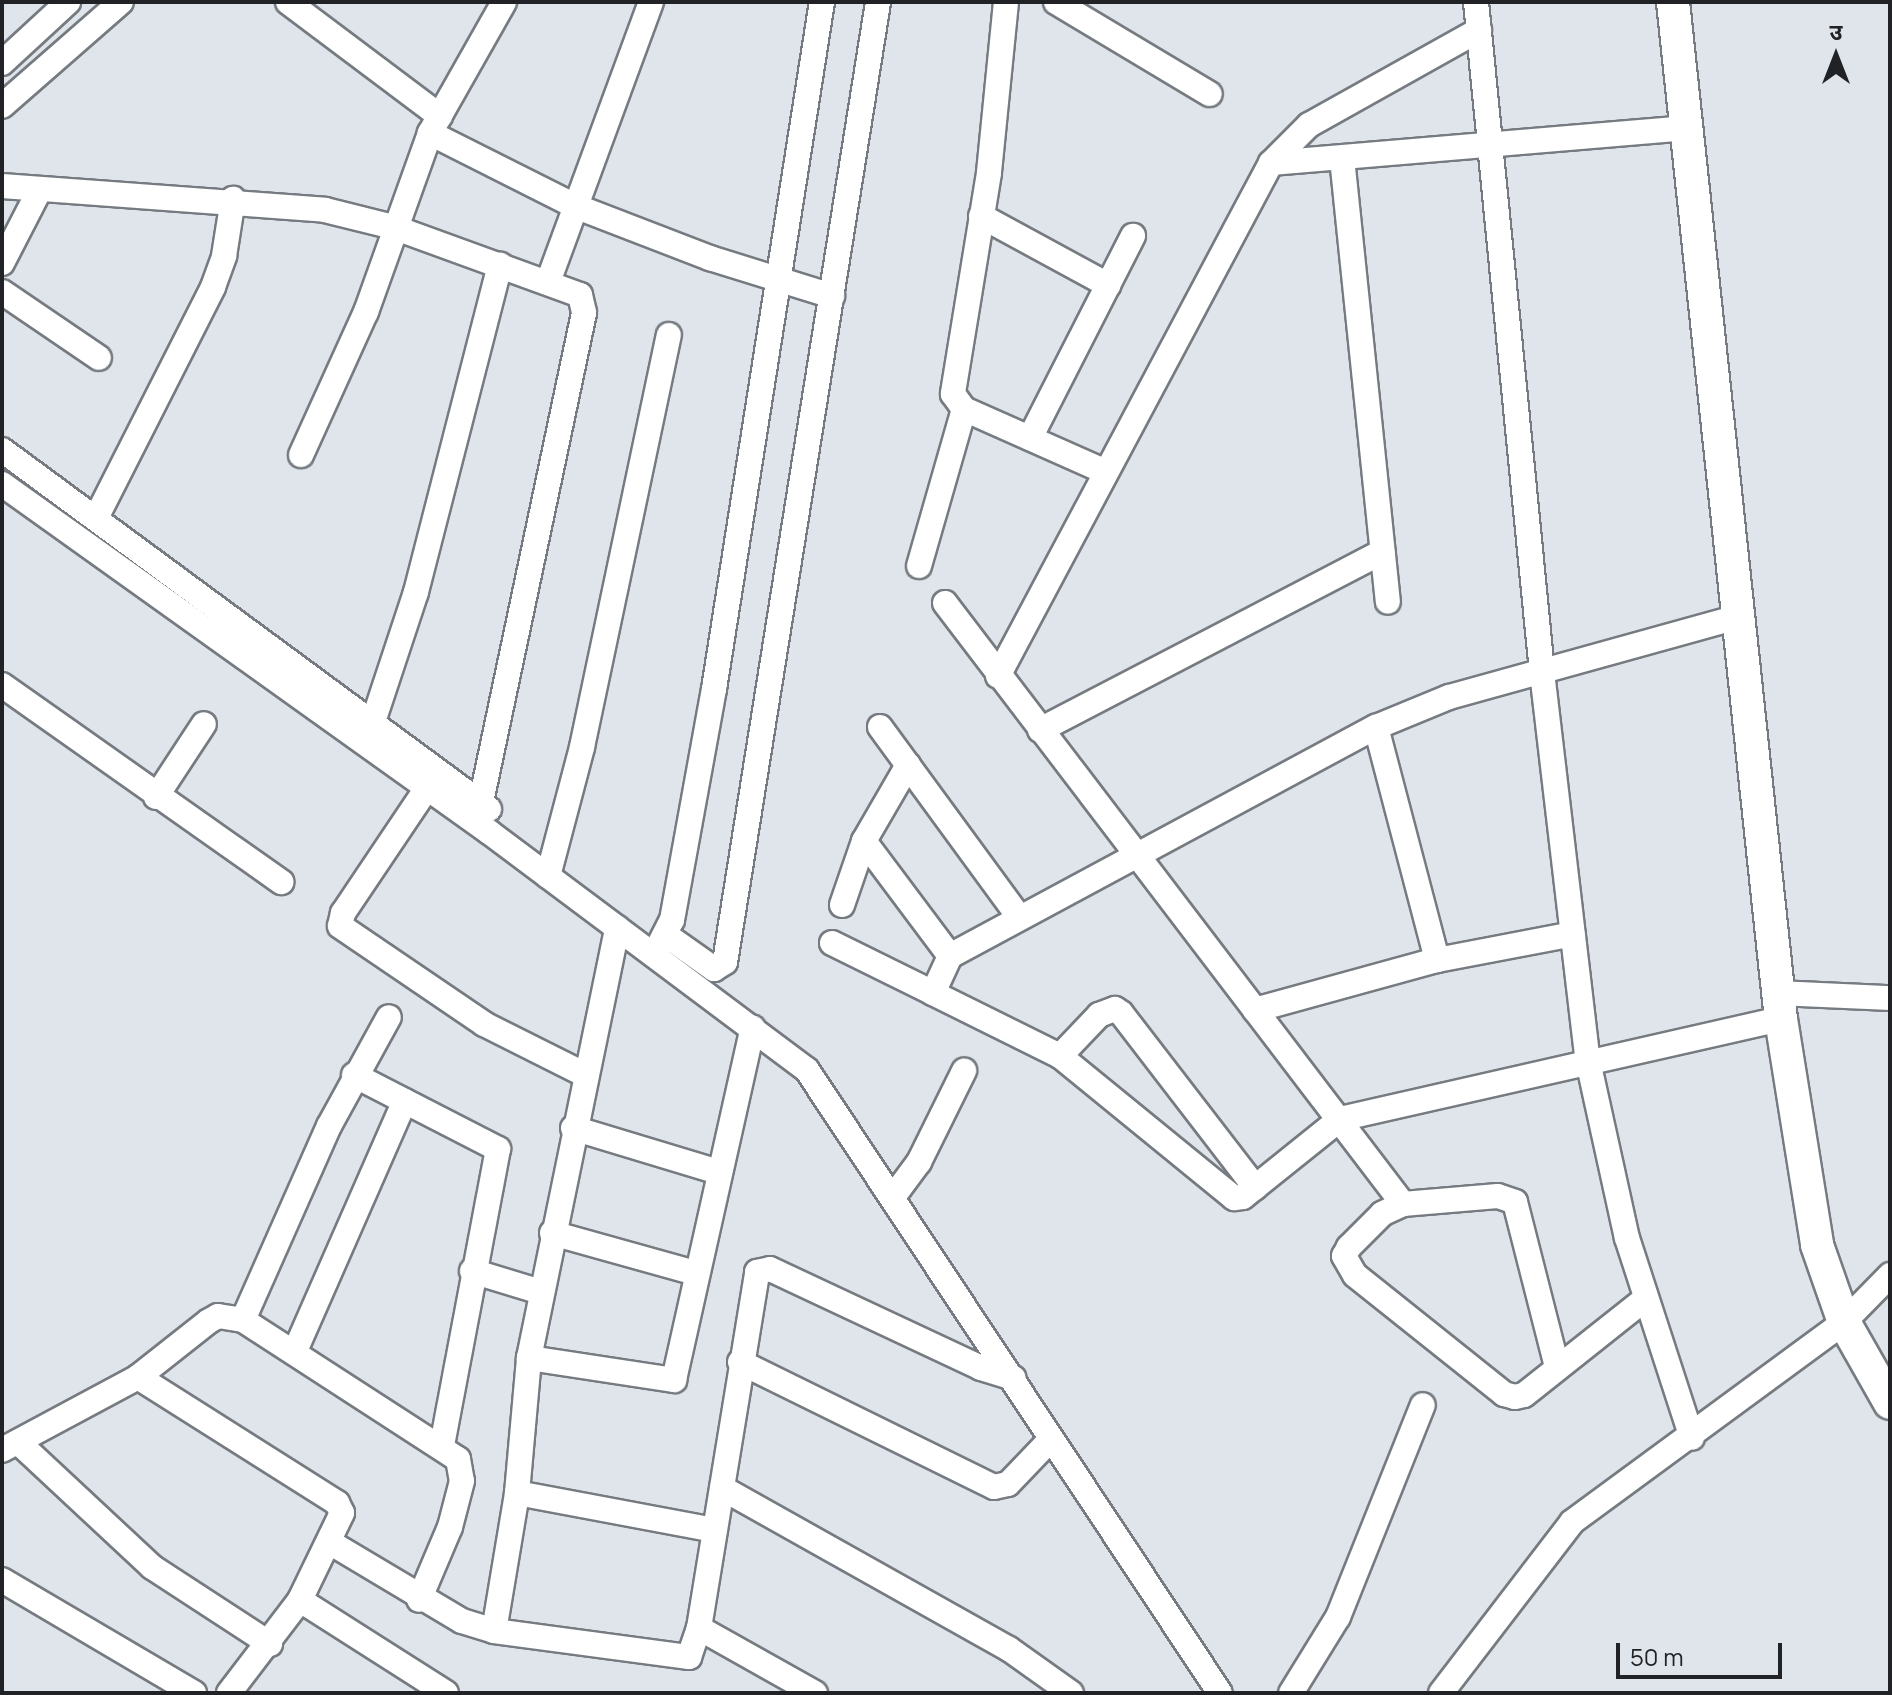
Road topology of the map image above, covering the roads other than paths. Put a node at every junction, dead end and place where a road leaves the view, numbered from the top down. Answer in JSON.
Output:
{"nodes":[{"id":1,"x":68,"y":2,"type":"edge"},
{"id":2,"x":121,"y":2,"type":"edge"},
{"id":3,"x":288,"y":2,"type":"edge"},
{"id":4,"x":504,"y":2,"type":"edge"},
{"id":5,"x":651,"y":2,"type":"edge"},
{"id":6,"x":822,"y":2,"type":"edge"},
{"id":7,"x":878,"y":2,"type":"edge"},
{"id":8,"x":1006,"y":2,"type":"edge"},
{"id":9,"x":1056,"y":2,"type":"edge"},
{"id":10,"x":1476,"y":2,"type":"edge"},
{"id":11,"x":1673,"y":2,"type":"edge"},
{"id":12,"x":1479,"y":30,"type":"junction"},
{"id":13,"x":2,"y":63,"type":"edge"},
{"id":14,"x":1210,"y":94,"type":"dead end"},
{"id":15,"x":2,"y":106,"type":"edge"},
{"id":16,"x":435,"y":125,"type":"junction"},
{"id":17,"x":1685,"y":128,"type":"junction"},
{"id":18,"x":1489,"y":146,"type":"junction"},
{"id":19,"x":1342,"y":158,"type":"junction"},
{"id":20,"x":1271,"y":163,"type":"junction"},
{"id":21,"x":2,"y":186,"type":"edge"},
{"id":22,"x":39,"y":191,"type":"junction"},
{"id":23,"x":233,"y":199,"type":"junction"},
{"id":24,"x":575,"y":206,"type":"junction"},
{"id":25,"x":981,"y":216,"type":"junction"},
{"id":26,"x":393,"y":227,"type":"junction"},
{"id":27,"x":1133,"y":236,"type":"dead end"},
{"id":28,"x":2,"y":263,"type":"edge"},
{"id":29,"x":500,"y":265,"type":"junction"},
{"id":30,"x":776,"y":280,"type":"junction"},
{"id":31,"x":548,"y":282,"type":"junction"},
{"id":32,"x":1108,"y":285,"type":"junction"},
{"id":33,"x":2,"y":292,"type":"edge"},
{"id":34,"x":832,"y":296,"type":"junction"},
{"id":35,"x":669,"y":335,"type":"dead end"},
{"id":36,"x":99,"y":358,"type":"dead end"},
{"id":37,"x":964,"y":409,"type":"junction"},
{"id":38,"x":1030,"y":438,"type":"junction"},
{"id":39,"x":2,"y":450,"type":"edge"},
{"id":40,"x":301,"y":455,"type":"dead end"},
{"id":41,"x":1106,"y":472,"type":"junction"},
{"id":42,"x":2,"y":484,"type":"edge"},
{"id":43,"x":96,"y":518,"type":"junction"},
{"id":44,"x":1382,"y":552,"type":"junction"},
{"id":45,"x":919,"y":566,"type":"dead end"},
{"id":46,"x":1388,"y":602,"type":"dead end"},
{"id":47,"x":945,"y":603,"type":"dead end"},
{"id":48,"x":1734,"y":618,"type":"junction"},
{"id":49,"x":1542,"y":672,"type":"junction"},
{"id":50,"x":998,"y":676,"type":"junction"},
{"id":51,"x":2,"y":685,"type":"edge"},
{"id":52,"x":373,"y":722,"type":"junction"},
{"id":53,"x":204,"y":724,"type":"dead end"},
{"id":54,"x":880,"y":727,"type":"dead end"},
{"id":55,"x":1376,"y":727,"type":"junction"},
{"id":56,"x":1040,"y":730,"type":"junction"},
{"id":57,"x":908,"y":765,"type":"junction"},
{"id":58,"x":427,"y":788,"type":"junction"},
{"id":59,"x":156,"y":797,"type":"junction"},
{"id":60,"x":482,"y":799,"type":"junction"},
{"id":61,"x":489,"y":832,"type":"junction"},
{"id":62,"x":864,"y":841,"type":"junction"},
{"id":63,"x":1136,"y":854,"type":"junction"},
{"id":64,"x":548,"y":876,"type":"junction"},
{"id":65,"x":281,"y":882,"type":"dead end"},
{"id":66,"x":842,"y":905,"type":"dead end"},
{"id":67,"x":1019,"y":917,"type":"junction"},
{"id":68,"x":617,"y":928,"type":"junction"},
{"id":69,"x":1573,"y":934,"type":"junction"},
{"id":70,"x":832,"y":943,"type":"dead end"},
{"id":71,"x":660,"y":945,"type":"junction"},
{"id":72,"x":950,"y":956,"type":"junction"},
{"id":73,"x":1437,"y":960,"type":"junction"},
{"id":74,"x":933,"y":993,"type":"junction"},
{"id":75,"x":1890,"y":998,"type":"edge"},
{"id":76,"x":1779,"y":1006,"type":"junction"},
{"id":77,"x":1255,"y":1010,"type":"junction"},
{"id":78,"x":389,"y":1017,"type":"dead end"},
{"id":79,"x":753,"y":1028,"type":"junction"},
{"id":80,"x":1060,"y":1056,"type":"junction"},
{"id":81,"x":1588,"y":1061,"type":"junction"},
{"id":82,"x":964,"y":1071,"type":"dead end"},
{"id":83,"x":354,"y":1075,"type":"junction"},
{"id":84,"x":586,"y":1075,"type":"junction"},
{"id":85,"x":405,"y":1101,"type":"junction"},
{"id":86,"x":1340,"y":1119,"type":"junction"},
{"id":87,"x":573,"y":1128,"type":"junction"},
{"id":88,"x":719,"y":1172,"type":"junction"},
{"id":89,"x":1255,"y":1187,"type":"junction"},
{"id":90,"x":893,"y":1197,"type":"junction"},
{"id":91,"x":1403,"y":1204,"type":"junction"},
{"id":92,"x":552,"y":1233,"type":"junction"},
{"id":93,"x":472,"y":1271,"type":"junction"},
{"id":94,"x":695,"y":1273,"type":"junction"},
{"id":95,"x":1890,"y":1275,"type":"edge"},
{"id":96,"x":541,"y":1292,"type":"junction"},
{"id":97,"x":1644,"y":1300,"type":"junction"},
{"id":98,"x":243,"y":1320,"type":"junction"},
{"id":99,"x":1844,"y":1322,"type":"junction"},
{"id":100,"x":295,"y":1351,"type":"junction"},
{"id":101,"x":529,"y":1358,"type":"junction"},
{"id":102,"x":740,"y":1362,"type":"junction"},
{"id":103,"x":1557,"y":1367,"type":"junction"},
{"id":104,"x":138,"y":1377,"type":"junction"},
{"id":105,"x":1014,"y":1378,"type":"junction"},
{"id":106,"x":1890,"y":1403,"type":"edge"},
{"id":107,"x":1423,"y":1405,"type":"dead end"},
{"id":108,"x":1692,"y":1438,"type":"junction"},
{"id":109,"x":1051,"y":1439,"type":"junction"},
{"id":110,"x":442,"y":1445,"type":"junction"},
{"id":111,"x":10,"y":1446,"type":"edge"},
{"id":112,"x":722,"y":1488,"type":"junction"},
{"id":113,"x":517,"y":1493,"type":"junction"},
{"id":114,"x":715,"y":1530,"type":"junction"},
{"id":115,"x":331,"y":1543,"type":"junction"},
{"id":116,"x":2,"y":1580,"type":"edge"},
{"id":117,"x":300,"y":1600,"type":"junction"},
{"id":118,"x":419,"y":1600,"type":"junction"},
{"id":119,"x":699,"y":1628,"type":"junction"},
{"id":120,"x":494,"y":1631,"type":"junction"},
{"id":121,"x":270,"y":1644,"type":"junction"},
{"id":122,"x":194,"y":1693,"type":"edge"},
{"id":123,"x":229,"y":1693,"type":"edge"},
{"id":124,"x":446,"y":1693,"type":"edge"},
{"id":125,"x":815,"y":1693,"type":"edge"},
{"id":126,"x":1071,"y":1693,"type":"edge"},
{"id":127,"x":1220,"y":1693,"type":"edge"},
{"id":128,"x":1291,"y":1693,"type":"edge"},
{"id":129,"x":1441,"y":1693,"type":"edge"}],
"edges":[{"from":1,"to":13,"type":"street"},
{"from":2,"to":15,"type":"street"},
{"from":3,"to":16,"type":"street"},
{"from":4,"to":16,"type":"street"},
{"from":5,"to":24,"type":"street"},
{"from":6,"to":30,"type":"street"},
{"from":7,"to":34,"type":"street"},
{"from":8,"to":25,"type":"street"},
{"from":9,"to":14,"type":"street"},
{"from":10,"to":12,"type":"street"},
{"from":11,"to":17,"type":"street"},
{"from":12,"to":18,"type":"street"},
{"from":12,"to":20,"type":"street"},
{"from":16,"to":24,"type":"street"},
{"from":16,"to":26,"type":"street"},
{"from":17,"to":18,"type":"street"},
{"from":17,"to":48,"type":"street"},
{"from":18,"to":19,"type":"street"},
{"from":18,"to":49,"type":"street"},
{"from":19,"to":20,"type":"street"},
{"from":19,"to":44,"type":"street"},
{"from":20,"to":41,"type":"street"},
{"from":21,"to":22,"type":"street"},
{"from":22,"to":23,"type":"street"},
{"from":22,"to":28,"type":"street"},
{"from":23,"to":26,"type":"street"},
{"from":23,"to":43,"type":"street"},
{"from":24,"to":30,"type":"street"},
{"from":24,"to":31,"type":"street"},
{"from":25,"to":32,"type":"street"},
{"from":25,"to":37,"type":"street"},
{"from":26,"to":29,"type":"street"},
{"from":26,"to":40,"type":"street"},
{"from":27,"to":32,"type":"street"},
{"from":29,"to":31,"type":"street"},
{"from":29,"to":52,"type":"street"},
{"from":30,"to":34,"type":"street"},
{"from":30,"to":71,"type":"street"},
{"from":31,"to":60,"type":"street"},
{"from":32,"to":38,"type":"street"},
{"from":33,"to":36,"type":"street"},
{"from":34,"to":71,"type":"street"},
{"from":35,"to":64,"type":"street"},
{"from":37,"to":38,"type":"street"},
{"from":37,"to":45,"type":"street"},
{"from":38,"to":41,"type":"street"},
{"from":39,"to":43,"type":"street"},
{"from":41,"to":50,"type":"street"},
{"from":42,"to":58,"type":"street"},
{"from":43,"to":52,"type":"street"},
{"from":44,"to":46,"type":"street"},
{"from":44,"to":56,"type":"street"},
{"from":47,"to":50,"type":"street"},
{"from":48,"to":49,"type":"street"},
{"from":48,"to":76,"type":"street"},
{"from":49,"to":55,"type":"street"},
{"from":49,"to":69,"type":"street"},
{"from":50,"to":56,"type":"street"},
{"from":51,"to":59,"type":"street"},
{"from":52,"to":60,"type":"street"},
{"from":53,"to":59,"type":"street"},
{"from":54,"to":57,"type":"street"},
{"from":55,"to":63,"type":"street"},
{"from":55,"to":73,"type":"street"},
{"from":56,"to":63,"type":"street"},
{"from":57,"to":62,"type":"street"},
{"from":57,"to":67,"type":"street"},
{"from":58,"to":61,"type":"street"},
{"from":58,"to":84,"type":"street"},
{"from":59,"to":65,"type":"street"},
{"from":60,"to":61,"type":"street"},
{"from":61,"to":64,"type":"street"},
{"from":62,"to":66,"type":"street"},
{"from":62,"to":72,"type":"street"},
{"from":63,"to":67,"type":"street"},
{"from":63,"to":77,"type":"street"},
{"from":64,"to":68,"type":"street"},
{"from":67,"to":72,"type":"street"},
{"from":68,"to":71,"type":"street"},
{"from":68,"to":84,"type":"street"},
{"from":69,"to":73,"type":"street"},
{"from":69,"to":81,"type":"street"},
{"from":70,"to":74,"type":"street"},
{"from":71,"to":79,"type":"street"},
{"from":72,"to":74,"type":"street"},
{"from":73,"to":77,"type":"street"},
{"from":74,"to":80,"type":"street"},
{"from":75,"to":76,"type":"street"},
{"from":76,"to":81,"type":"street"},
{"from":76,"to":99,"type":"street"},
{"from":77,"to":86,"type":"street"},
{"from":78,"to":83,"type":"street"},
{"from":79,"to":88,"type":"street"},
{"from":79,"to":90,"type":"street"},
{"from":80,"to":89,"type":"street"},
{"from":80,"to":89,"type":"street"},
{"from":81,"to":86,"type":"street"},
{"from":81,"to":97,"type":"street"},
{"from":82,"to":90,"type":"street"},
{"from":83,"to":85,"type":"street"},
{"from":83,"to":98,"type":"street"},
{"from":84,"to":87,"type":"street"},
{"from":85,"to":93,"type":"street"},
{"from":85,"to":100,"type":"street"},
{"from":86,"to":89,"type":"street"},
{"from":86,"to":91,"type":"street"},
{"from":87,"to":88,"type":"street"},
{"from":87,"to":92,"type":"street"},
{"from":88,"to":94,"type":"street"},
{"from":90,"to":105,"type":"street"},
{"from":91,"to":103,"type":"street"},
{"from":91,"to":103,"type":"street"},
{"from":92,"to":94,"type":"street"},
{"from":92,"to":96,"type":"street"},
{"from":93,"to":96,"type":"street"},
{"from":93,"to":110,"type":"street"},
{"from":94,"to":101,"type":"street"},
{"from":95,"to":99,"type":"street"},
{"from":96,"to":101,"type":"street"},
{"from":97,"to":103,"type":"street"},
{"from":97,"to":108,"type":"street"},
{"from":98,"to":100,"type":"street"},
{"from":98,"to":104,"type":"street"},
{"from":99,"to":106,"type":"street"},
{"from":99,"to":108,"type":"street"},
{"from":100,"to":110,"type":"street"},
{"from":101,"to":113,"type":"street"},
{"from":102,"to":105,"type":"street"},
{"from":102,"to":109,"type":"street"},
{"from":102,"to":112,"type":"street"},
{"from":104,"to":111,"type":"street"},
{"from":104,"to":115,"type":"street"},
{"from":105,"to":109,"type":"street"},
{"from":107,"to":128,"type":"street"},
{"from":108,"to":129,"type":"street"},
{"from":109,"to":127,"type":"street"},
{"from":110,"to":118,"type":"street"},
{"from":111,"to":121,"type":"street"},
{"from":112,"to":114,"type":"street"},
{"from":112,"to":126,"type":"street"},
{"from":113,"to":114,"type":"street"},
{"from":113,"to":120,"type":"street"},
{"from":114,"to":119,"type":"street"},
{"from":115,"to":117,"type":"street"},
{"from":115,"to":118,"type":"street"},
{"from":116,"to":122,"type":"street"},
{"from":117,"to":121,"type":"street"},
{"from":117,"to":124,"type":"street"},
{"from":118,"to":120,"type":"street"},
{"from":119,"to":120,"type":"street"},
{"from":119,"to":125,"type":"street"},
{"from":121,"to":123,"type":"street"}]}
